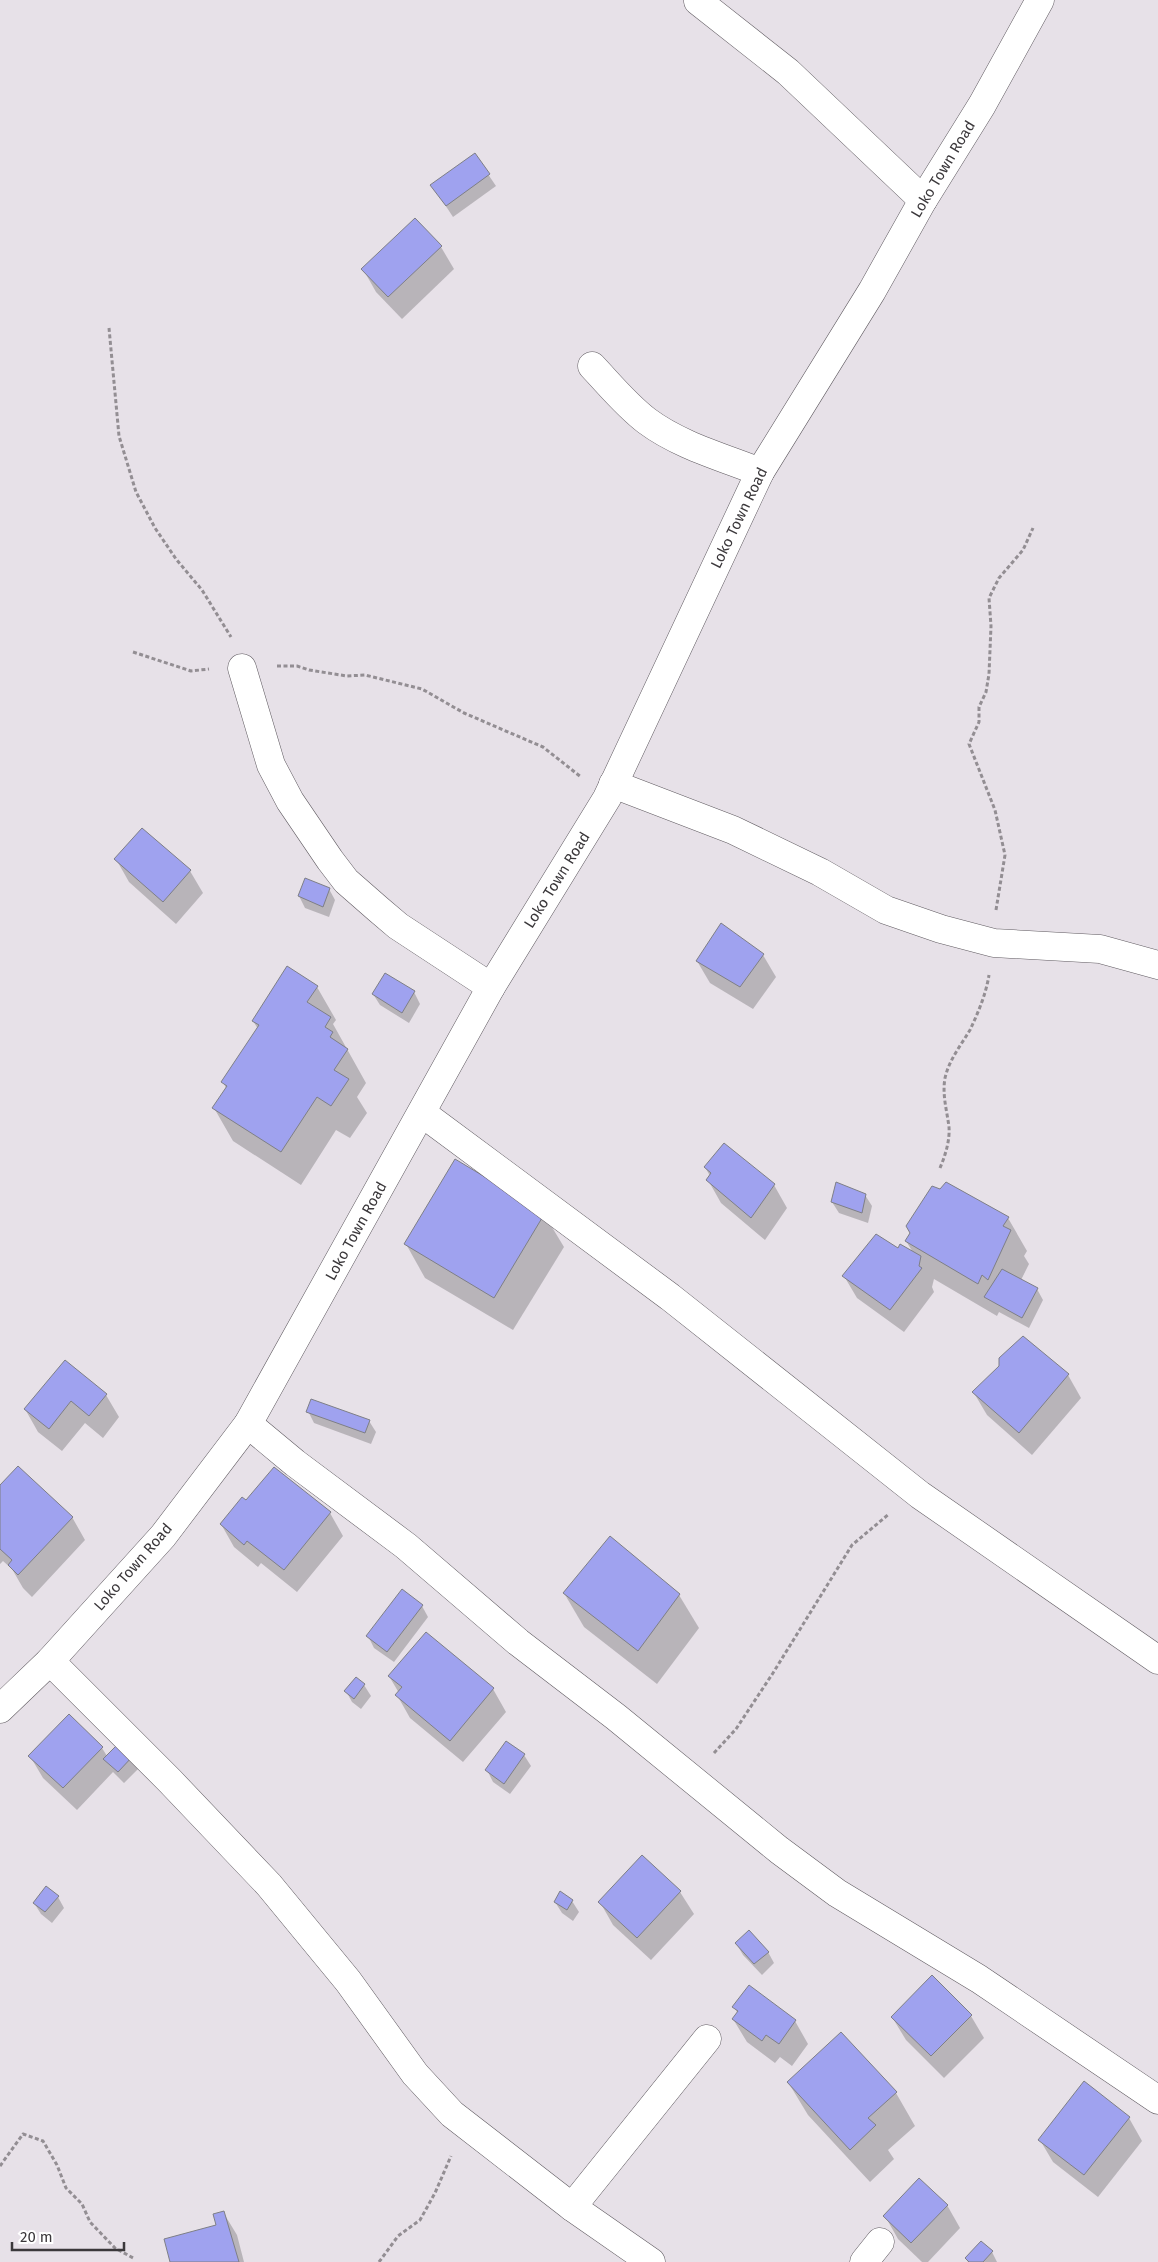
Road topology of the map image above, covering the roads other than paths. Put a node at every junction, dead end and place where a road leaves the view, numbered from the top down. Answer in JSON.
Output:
{"nodes":[{"id":1,"x":698,"y":0,"type":"edge"},
{"id":2,"x":1040,"y":0,"type":"edge"},
{"id":3,"x":923,"y":200,"type":"junction"},
{"id":4,"x":592,"y":366,"type":"dead end"},
{"id":5,"x":760,"y":472,"type":"junction"},
{"id":6,"x":242,"y":668,"type":"road end"},
{"id":7,"x":610,"y":791,"type":"junction"},
{"id":8,"x":1158,"y":965,"type":"edge"},
{"id":9,"x":491,"y":987,"type":"junction"},
{"id":10,"x":422,"y":1113,"type":"junction"},
{"id":11,"x":248,"y":1424,"type":"junction"},
{"id":12,"x":1158,"y":1660,"type":"edge"},
{"id":13,"x":50,"y":1661,"type":"junction"},
{"id":14,"x":0,"y":1709,"type":"edge"},
{"id":15,"x":706,"y":2039,"type":"dead end"},
{"id":16,"x":1158,"y":2100,"type":"edge"},
{"id":17,"x":572,"y":2207,"type":"junction"},
{"id":18,"x":651,"y":2262,"type":"edge"}],
"edges":[{"from":1,"to":3,"type":"street"},
{"from":2,"to":3,"type":"street","name":"Loko Town Road"},
{"from":3,"to":5,"type":"street","name":"Loko Town Road"},
{"from":4,"to":5,"type":"street"},
{"from":5,"to":7,"type":"street","name":"Loko Town Road"},
{"from":6,"to":9,"type":"street"},
{"from":7,"to":8,"type":"street"},
{"from":7,"to":9,"type":"street","name":"Loko Town Road"},
{"from":9,"to":10,"type":"street","name":"Loko Town Road"},
{"from":10,"to":11,"type":"street","name":"Loko Town Road"},
{"from":10,"to":12,"type":"street"},
{"from":11,"to":13,"type":"street","name":"Loko Town Road"},
{"from":11,"to":16,"type":"street"},
{"from":13,"to":14,"type":"street","name":"Loko Town Road"},
{"from":13,"to":17,"type":"street"},
{"from":15,"to":17,"type":"street"},
{"from":17,"to":18,"type":"street"}]}
